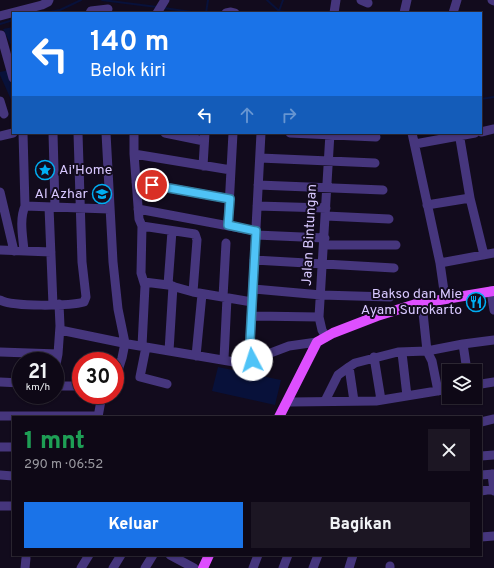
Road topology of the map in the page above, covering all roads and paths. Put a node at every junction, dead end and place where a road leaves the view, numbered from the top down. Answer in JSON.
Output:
{"nodes":[{"id":1,"x":49,"y":0,"type":"edge"},
{"id":2,"x":336,"y":0,"type":"edge"},
{"id":3,"x":407,"y":0,"type":"edge"},
{"id":4,"x":457,"y":0,"type":"edge"},
{"id":5,"x":163,"y":2,"type":"edge"},
{"id":6,"x":24,"y":5,"type":"edge"},
{"id":7,"x":108,"y":9,"type":"dead end"},
{"id":8,"x":90,"y":12,"type":"edge"},
{"id":9,"x":158,"y":12,"type":"edge"},
{"id":10,"x":334,"y":12,"type":"edge"},
{"id":11,"x":404,"y":12,"type":"edge"},
{"id":12,"x":453,"y":12,"type":"edge"},
{"id":13,"x":0,"y":16,"type":"edge"},
{"id":14,"x":0,"y":35,"type":"edge"},
{"id":15,"x":12,"y":75,"type":"edge"},
{"id":16,"x":0,"y":100,"type":"edge"},
{"id":17,"x":6,"y":113,"type":"edge"},
{"id":18,"x":494,"y":129,"type":"edge"},
{"id":19,"x":482,"y":132,"type":"edge"},
{"id":20,"x":12,"y":133,"type":"edge"},
{"id":21,"x":23,"y":134,"type":"edge"},
{"id":22,"x":53,"y":134,"type":"edge"},
{"id":23,"x":78,"y":134,"type":"edge"},
{"id":24,"x":106,"y":134,"type":"edge"},
{"id":25,"x":134,"y":134,"type":"edge"},
{"id":26,"x":175,"y":134,"type":"edge"},
{"id":27,"x":233,"y":134,"type":"edge"},
{"id":28,"x":261,"y":134,"type":"edge"},
{"id":29,"x":330,"y":134,"type":"edge"},
{"id":30,"x":412,"y":134,"type":"edge"},
{"id":31,"x":460,"y":134,"type":"edge"},
{"id":32,"x":0,"y":136,"type":"edge"},
{"id":33,"x":205,"y":137,"type":"edge"},
{"id":34,"x":376,"y":137,"type":"dead end"},
{"id":35,"x":415,"y":144,"type":"junction"},
{"id":36,"x":134,"y":154,"type":"junction"},
{"id":37,"x":260,"y":158,"type":"junction"},
{"id":38,"x":328,"y":161,"type":"junction"},
{"id":39,"x":375,"y":163,"type":"dead end"},
{"id":40,"x":203,"y":166,"type":"junction"},
{"id":41,"x":231,"y":170,"type":"junction"},
{"id":42,"x":136,"y":182,"type":"junction"},
{"id":43,"x":258,"y":185,"type":"junction"},
{"id":44,"x":327,"y":188,"type":"junction"},
{"id":45,"x":383,"y":190,"type":"dead end"},
{"id":46,"x":1,"y":197,"type":"edge"},
{"id":47,"x":470,"y":198,"type":"junction"},
{"id":48,"x":230,"y":199,"type":"junction"},
{"id":49,"x":427,"y":205,"type":"junction"},
{"id":50,"x":25,"y":206,"type":"junction"},
{"id":51,"x":257,"y":206,"type":"junction"},
{"id":52,"x":52,"y":207,"type":"junction"},
{"id":53,"x":79,"y":208,"type":"junction"},
{"id":54,"x":109,"y":209,"type":"junction"},
{"id":55,"x":138,"y":209,"type":"junction"},
{"id":56,"x":326,"y":212,"type":"junction"},
{"id":57,"x":389,"y":219,"type":"dead end"},
{"id":58,"x":228,"y":225,"type":"junction"},
{"id":59,"x":142,"y":226,"type":"junction"},
{"id":60,"x":172,"y":230,"type":"junction"},
{"id":61,"x":256,"y":233,"type":"junction"},
{"id":62,"x":324,"y":241,"type":"junction"},
{"id":63,"x":226,"y":243,"type":"dead end"},
{"id":64,"x":396,"y":245,"type":"dead end"},
{"id":65,"x":0,"y":250,"type":"edge"},
{"id":66,"x":14,"y":251,"type":"junction"},
{"id":67,"x":24,"y":251,"type":"junction"},
{"id":68,"x":51,"y":252,"type":"junction"},
{"id":69,"x":494,"y":253,"type":"edge"},
{"id":70,"x":484,"y":255,"type":"junction"},
{"id":71,"x":254,"y":260,"type":"junction"},
{"id":72,"x":440,"y":263,"type":"junction"},
{"id":73,"x":323,"y":264,"type":"junction"},
{"id":74,"x":394,"y":268,"type":"dead end"},
{"id":75,"x":144,"y":282,"type":"junction"},
{"id":76,"x":170,"y":285,"type":"junction"},
{"id":77,"x":253,"y":289,"type":"junction"},
{"id":78,"x":492,"y":291,"type":"edge"},
{"id":79,"x":198,"y":293,"type":"junction"},
{"id":80,"x":321,"y":295,"type":"junction"},
{"id":81,"x":390,"y":297,"type":"dead end"},
{"id":82,"x":225,"y":298,"type":"junction"},
{"id":83,"x":445,"y":298,"type":"junction"},
{"id":84,"x":0,"y":300,"type":"edge"},
{"id":85,"x":252,"y":302,"type":"junction"},
{"id":86,"x":422,"y":303,"type":"junction"},
{"id":87,"x":56,"y":304,"type":"junction"},
{"id":88,"x":494,"y":310,"type":"edge"},
{"id":89,"x":252,"y":316,"type":"junction"},
{"id":90,"x":319,"y":317,"type":"junction"},
{"id":91,"x":60,"y":330,"type":"junction"},
{"id":92,"x":321,"y":340,"type":"junction"},
{"id":93,"x":494,"y":340,"type":"edge"},
{"id":94,"x":125,"y":343,"type":"junction"},
{"id":95,"x":463,"y":344,"type":"junction"},
{"id":96,"x":144,"y":347,"type":"junction"},
{"id":97,"x":169,"y":351,"type":"junction"},
{"id":98,"x":427,"y":351,"type":"junction"},
{"id":99,"x":0,"y":352,"type":"edge"},
{"id":100,"x":12,"y":352,"type":"edge"},
{"id":101,"x":58,"y":352,"type":"edge"},
{"id":102,"x":123,"y":352,"type":"edge"},
{"id":103,"x":402,"y":353,"type":"junction"},
{"id":104,"x":196,"y":356,"type":"junction"},
{"id":105,"x":374,"y":357,"type":"junction"},
{"id":106,"x":224,"y":359,"type":"junction"},
{"id":107,"x":252,"y":360,"type":"junction"},
{"id":108,"x":466,"y":364,"type":"edge"},
{"id":109,"x":349,"y":367,"type":"junction"},
{"id":110,"x":0,"y":382,"type":"edge"},
{"id":111,"x":494,"y":382,"type":"edge"},
{"id":112,"x":12,"y":383,"type":"edge"},
{"id":113,"x":167,"y":384,"type":"dead end"},
{"id":114,"x":482,"y":384,"type":"edge"},
{"id":115,"x":442,"y":390,"type":"edge"},
{"id":116,"x":438,"y":391,"type":"junction"},
{"id":117,"x":407,"y":396,"type":"junction"},
{"id":118,"x":381,"y":400,"type":"junction"},
{"id":119,"x":325,"y":401,"type":"junction"},
{"id":120,"x":354,"y":401,"type":"junction"},
{"id":121,"x":290,"y":402,"type":"dead end"},
{"id":122,"x":100,"y":404,"type":"edge"},
{"id":123,"x":0,"y":416,"type":"edge"},
{"id":124,"x":12,"y":416,"type":"edge"},
{"id":125,"x":98,"y":416,"type":"edge"},
{"id":126,"x":280,"y":416,"type":"edge"},
{"id":127,"x":494,"y":419,"type":"edge"},
{"id":128,"x":482,"y":422,"type":"edge"},
{"id":129,"x":0,"y":447,"type":"edge"},
{"id":130,"x":12,"y":447,"type":"edge"},
{"id":131,"x":494,"y":455,"type":"edge"},
{"id":132,"x":482,"y":456,"type":"edge"},
{"id":133,"x":493,"y":474,"type":"edge"},
{"id":134,"x":0,"y":475,"type":"edge"},
{"id":135,"x":482,"y":475,"type":"edge"},
{"id":136,"x":12,"y":476,"type":"edge"},
{"id":137,"x":494,"y":490,"type":"edge"},
{"id":138,"x":482,"y":491,"type":"edge"},
{"id":139,"x":0,"y":506,"type":"edge"},
{"id":140,"x":12,"y":506,"type":"edge"},
{"id":141,"x":494,"y":536,"type":"edge"},
{"id":142,"x":482,"y":537,"type":"edge"},
{"id":143,"x":88,"y":556,"type":"edge"},
{"id":144,"x":120,"y":556,"type":"edge"},
{"id":145,"x":152,"y":556,"type":"edge"},
{"id":146,"x":172,"y":556,"type":"edge"},
{"id":147,"x":209,"y":556,"type":"edge"},
{"id":148,"x":258,"y":556,"type":"edge"},
{"id":149,"x":288,"y":556,"type":"edge"},
{"id":150,"x":318,"y":556,"type":"edge"},
{"id":151,"x":353,"y":556,"type":"edge"},
{"id":152,"x":26,"y":558,"type":"dead end"},
{"id":153,"x":24,"y":568,"type":"edge"},
{"id":154,"x":81,"y":568,"type":"edge"},
{"id":155,"x":113,"y":568,"type":"edge"},
{"id":156,"x":145,"y":568,"type":"edge"},
{"id":157,"x":194,"y":568,"type":"edge"},
{"id":158,"x":203,"y":568,"type":"edge"},
{"id":159,"x":253,"y":568,"type":"edge"},
{"id":160,"x":283,"y":568,"type":"edge"},
{"id":161,"x":313,"y":568,"type":"edge"},
{"id":162,"x":350,"y":568,"type":"edge"}],
"edges":[{"from":1,"to":6,"type":"street"},
{"from":2,"to":10,"type":"street"},
{"from":3,"to":11,"type":"street"},
{"from":4,"to":12,"type":"street"},
{"from":5,"to":9,"type":"street"},
{"from":6,"to":13,"type":"street"},
{"from":7,"to":8,"type":"street"},
{"from":14,"to":15,"type":"street"},
{"from":16,"to":17,"type":"street"},
{"from":18,"to":19,"type":"street"},
{"from":20,"to":32,"type":"street"},
{"from":21,"to":50,"type":"street"},
{"from":22,"to":52,"type":"street"},
{"from":23,"to":53,"type":"street"},
{"from":24,"to":54,"type":"street"},
{"from":25,"to":36,"type":"street"},
{"from":26,"to":33,"type":"street"},
{"from":27,"to":41,"type":"street"},
{"from":28,"to":37,"type":"street"},
{"from":29,"to":34,"type":"street"},
{"from":29,"to":38,"type":"street","name":"Jalan Bintungan"},
{"from":30,"to":35,"type":"street"},
{"from":31,"to":35,"type":"street"},
{"from":31,"to":47,"type":"street"},
{"from":33,"to":40,"type":"street"},
{"from":35,"to":49,"type":"street"},
{"from":36,"to":40,"type":"street"},
{"from":36,"to":42,"type":"street"},
{"from":37,"to":38,"type":"street"},
{"from":37,"to":43,"type":"street"},
{"from":38,"to":39,"type":"street"},
{"from":38,"to":44,"type":"street","name":"Jalan Bintungan"},
{"from":40,"to":41,"type":"street"},
{"from":41,"to":48,"type":"street"},
{"from":42,"to":48,"type":"street"},
{"from":42,"to":55,"type":"street"},
{"from":43,"to":44,"type":"street"},
{"from":43,"to":51,"type":"street"},
{"from":44,"to":45,"type":"street"},
{"from":44,"to":56,"type":"street","name":"Jalan Bintungan"},
{"from":46,"to":66,"type":"street"},
{"from":47,"to":49,"type":"street"},
{"from":47,"to":70,"type":"street"},
{"from":48,"to":58,"type":"street"},
{"from":49,"to":72,"type":"street"},
{"from":50,"to":52,"type":"street"},
{"from":50,"to":67,"type":"street"},
{"from":51,"to":56,"type":"street"},
{"from":51,"to":61,"type":"street"},
{"from":52,"to":53,"type":"street"},
{"from":52,"to":68,"type":"street"},
{"from":53,"to":54,"type":"street"},
{"from":53,"to":87,"type":"street"},
{"from":54,"to":94,"type":"street"},
{"from":55,"to":58,"type":"street"},
{"from":55,"to":59,"type":"street"},
{"from":56,"to":57,"type":"street"},
{"from":56,"to":62,"type":"street","name":"Jalan Bintungan"},
{"from":58,"to":61,"type":"street"},
{"from":59,"to":60,"type":"street"},
{"from":59,"to":75,"type":"street"},
{"from":60,"to":76,"type":"street"},
{"from":60,"to":79,"type":"street"},
{"from":61,"to":62,"type":"street"},
{"from":61,"to":71,"type":"street"},
{"from":62,"to":64,"type":"street"},
{"from":62,"to":73,"type":"street","name":"Jalan Bintungan"},
{"from":63,"to":82,"type":"street"},
{"from":65,"to":66,"type":"street"},
{"from":66,"to":67,"type":"street"},
{"from":67,"to":68,"type":"street"},
{"from":68,"to":87,"type":"street"},
{"from":69,"to":70,"type":"street"},
{"from":70,"to":72,"type":"street"},
{"from":71,"to":73,"type":"street"},
{"from":71,"to":77,"type":"street"},
{"from":72,"to":83,"type":"street"},
{"from":73,"to":74,"type":"street"},
{"from":73,"to":80,"type":"street","name":"Jalan Bintungan"},
{"from":75,"to":76,"type":"street"},
{"from":75,"to":96,"type":"street"},
{"from":76,"to":79,"type":"street"},
{"from":76,"to":97,"type":"street"},
{"from":77,"to":80,"type":"street"},
{"from":77,"to":85,"type":"street"},
{"from":78,"to":83,"type":"main road"},
{"from":78,"to":88,"type":"street"},
{"from":79,"to":82,"type":"street"},
{"from":79,"to":104,"type":"street"},
{"from":80,"to":81,"type":"street"},
{"from":80,"to":90,"type":"street","name":"Jalan Bintungan"},
{"from":82,"to":85,"type":"street"},
{"from":82,"to":106,"type":"street"},
{"from":83,"to":86,"type":"main road"},
{"from":84,"to":87,"type":"street"},
{"from":85,"to":89,"type":"street"},
{"from":86,"to":92,"type":"main road"},
{"from":86,"to":98,"type":"street"},
{"from":87,"to":91,"type":"street"},
{"from":89,"to":90,"type":"street"},
{"from":89,"to":107,"type":"street"},
{"from":90,"to":92,"type":"street","name":"Jalan Bintungan"},
{"from":91,"to":94,"type":"street"},
{"from":91,"to":101,"type":"street"},
{"from":92,"to":107,"type":"street"},
{"from":92,"to":126,"type":"main road"},
{"from":93,"to":95,"type":"street"},
{"from":94,"to":96,"type":"street"},
{"from":94,"to":102,"type":"street"},
{"from":95,"to":98,"type":"street"},
{"from":95,"to":108,"type":"street"},
{"from":96,"to":97,"type":"street"},
{"from":96,"to":113,"type":"street"},
{"from":97,"to":104,"type":"street"},
{"from":98,"to":103,"type":"street"},
{"from":98,"to":116,"type":"street"},
{"from":99,"to":100,"type":"street"},
{"from":103,"to":105,"type":"street"},
{"from":103,"to":117,"type":"street"},
{"from":104,"to":106,"type":"street"},
{"from":105,"to":109,"type":"street"},
{"from":105,"to":118,"type":"street"},
{"from":106,"to":107,"type":"street"},
{"from":109,"to":119,"type":"street"},
{"from":109,"to":120,"type":"street"},
{"from":110,"to":112,"type":"street"},
{"from":111,"to":114,"type":"street"},
{"from":115,"to":116,"type":"street"},
{"from":116,"to":117,"type":"street"},
{"from":117,"to":118,"type":"street"},
{"from":118,"to":120,"type":"street"},
{"from":119,"to":120,"type":"street"},
{"from":119,"to":121,"type":"street"},
{"from":122,"to":125,"type":"street"},
{"from":123,"to":124,"type":"street"},
{"from":127,"to":128,"type":"street"},
{"from":129,"to":130,"type":"street"},
{"from":131,"to":132,"type":"street"},
{"from":133,"to":135,"type":"street"},
{"from":133,"to":137,"type":"street"},
{"from":134,"to":136,"type":"street"},
{"from":137,"to":138,"type":"street"},
{"from":139,"to":140,"type":"street"},
{"from":141,"to":142,"type":"street"},
{"from":143,"to":154,"type":"street"},
{"from":144,"to":155,"type":"street"},
{"from":145,"to":156,"type":"street"},
{"from":146,"to":157,"type":"street"},
{"from":147,"to":158,"type":"main road"},
{"from":148,"to":159,"type":"street"},
{"from":149,"to":160,"type":"street"},
{"from":150,"to":161,"type":"street"},
{"from":151,"to":162,"type":"street"},
{"from":152,"to":153,"type":"street"}]}
